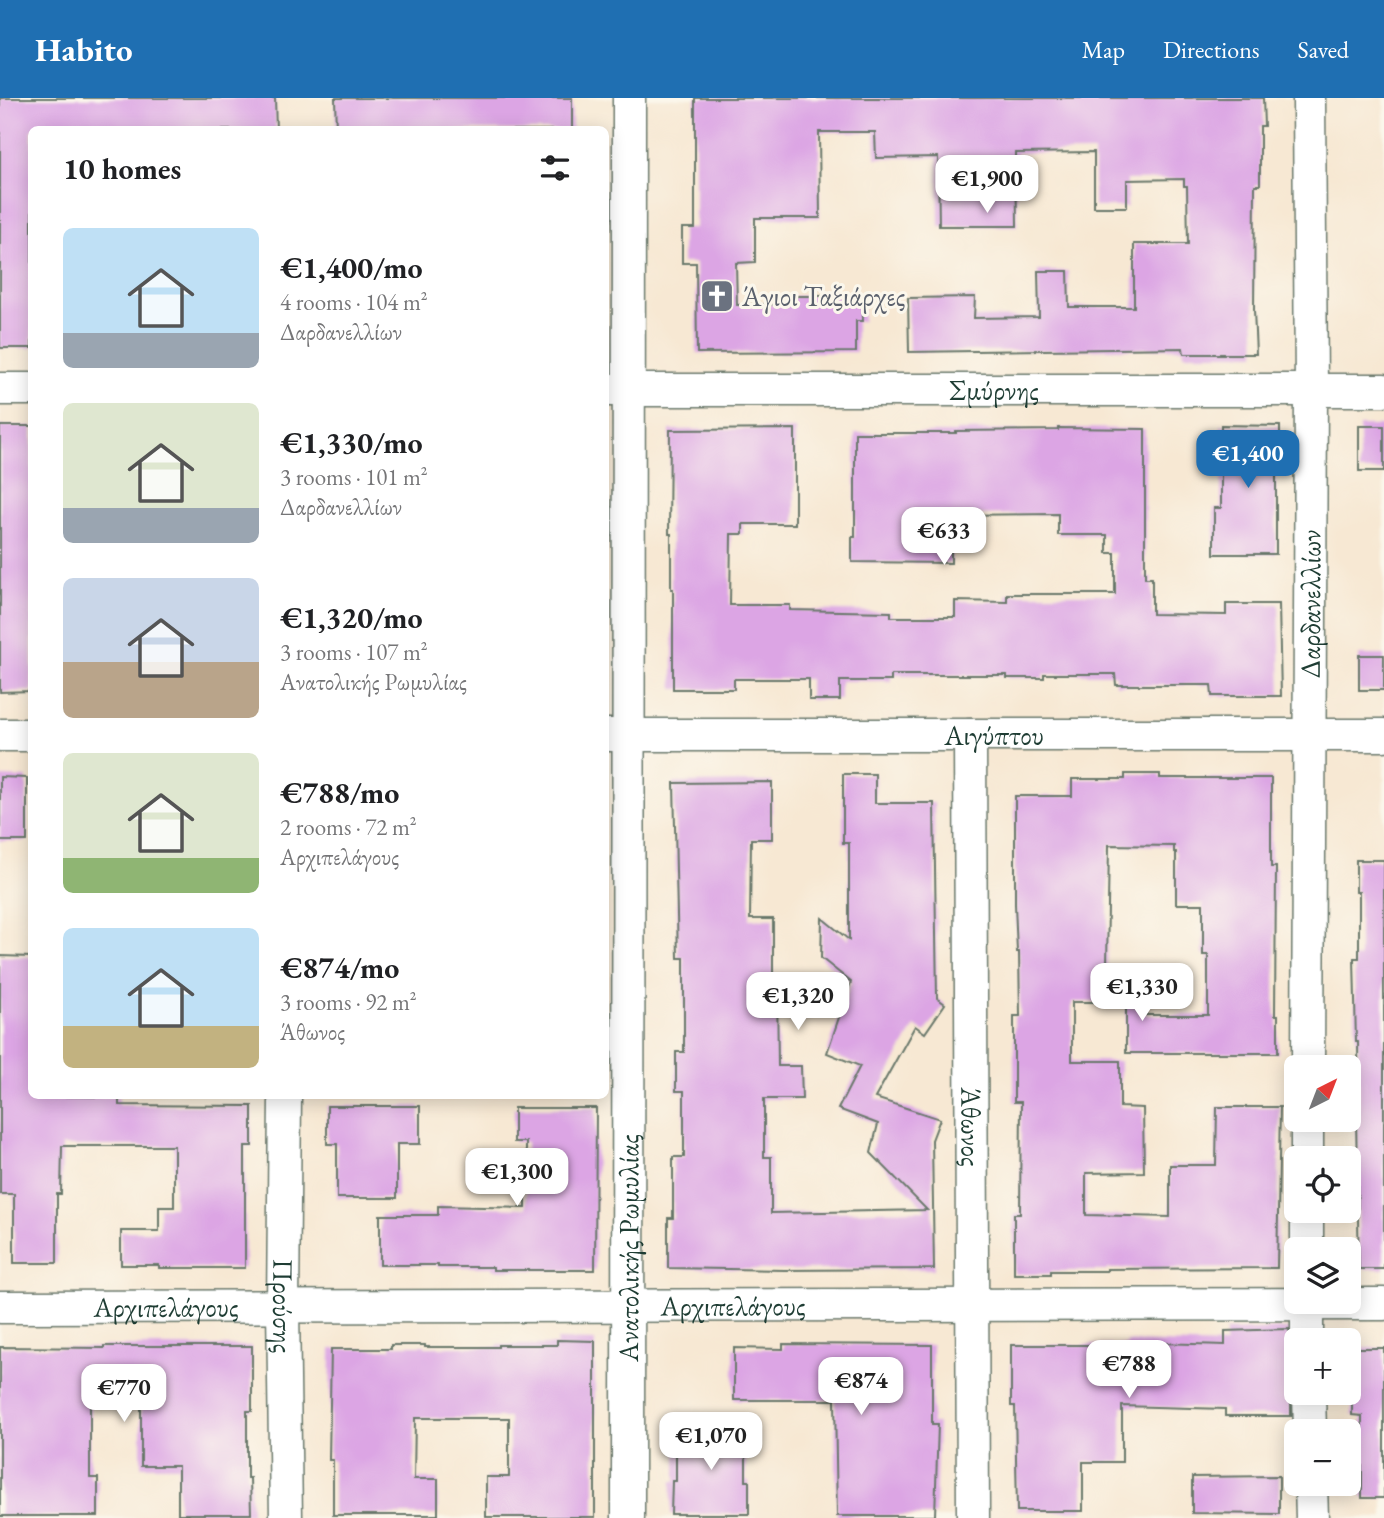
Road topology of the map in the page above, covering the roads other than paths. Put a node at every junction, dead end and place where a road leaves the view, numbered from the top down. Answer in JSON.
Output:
{"nodes":[{"id":1,"x":629,"y":98,"type":"edge"},
{"id":2,"x":1309,"y":98,"type":"edge"},
{"id":3,"x":0,"y":389,"type":"edge"},
{"id":4,"x":28,"y":389,"type":"edge"},
{"id":5,"x":617,"y":390,"type":"edge"},
{"id":6,"x":1311,"y":390,"type":"junction"},
{"id":7,"x":1384,"y":390,"type":"edge"},
{"id":8,"x":0,"y":735,"type":"edge"},
{"id":9,"x":28,"y":735,"type":"edge"},
{"id":10,"x":617,"y":735,"type":"edge"},
{"id":11,"x":970,"y":735,"type":"junction"},
{"id":12,"x":1309,"y":735,"type":"junction"},
{"id":13,"x":1384,"y":735,"type":"edge"},
{"id":14,"x":1308,"y":1055,"type":"edge"},
{"id":15,"x":285,"y":1099,"type":"edge"},
{"id":16,"x":1284,"y":1303,"type":"edge"},
{"id":17,"x":1361,"y":1304,"type":"edge"},
{"id":18,"x":1384,"y":1304,"type":"edge"},
{"id":19,"x":972,"y":1305,"type":"junction"},
{"id":20,"x":628,"y":1306,"type":"junction"},
{"id":21,"x":0,"y":1307,"type":"edge"},
{"id":22,"x":283,"y":1307,"type":"junction"},
{"id":23,"x":1311,"y":1496,"type":"edge"},
{"id":24,"x":286,"y":1518,"type":"edge"},
{"id":25,"x":628,"y":1518,"type":"edge"},
{"id":26,"x":973,"y":1518,"type":"edge"},
{"id":27,"x":1312,"y":1518,"type":"edge"}],
"edges":[{"from":1,"to":5,"type":"street","name":"Ανατολικής Ρωμυλίας"},
{"from":2,"to":6,"type":"street","name":"Δαρδανελλίων"},
{"from":3,"to":4,"type":"street"},
{"from":5,"to":6,"type":"street","name":"Σμύρνης"},
{"from":5,"to":10,"type":"street","name":"Ανατολικής Ρωμυλίας"},
{"from":6,"to":7,"type":"street","name":"Σμύρνης"},
{"from":6,"to":12,"type":"street","name":"Δαρδανελλίων"},
{"from":8,"to":9,"type":"street"},
{"from":10,"to":11,"type":"street","name":"Αιγύπτου"},
{"from":10,"to":20,"type":"street","name":"Ανατολικής Ρωμυλίας"},
{"from":11,"to":12,"type":"street","name":"Αιγύπτου"},
{"from":11,"to":19,"type":"street","name":"Άθωνος"},
{"from":12,"to":13,"type":"street","name":"Αιγύπτου"},
{"from":12,"to":14,"type":"street","name":"Δαρδανελλίων"},
{"from":15,"to":22,"type":"street","name":"Προύσης"},
{"from":16,"to":19,"type":"street","name":"Αρχιπελάγους"},
{"from":17,"to":18,"type":"street","name":"Αρχιπελάγους"},
{"from":19,"to":20,"type":"street","name":"Αρχιπελάγους"},
{"from":19,"to":26,"type":"street","name":"Άθωνος"},
{"from":20,"to":22,"type":"street","name":"Αρχιπελάγους"},
{"from":20,"to":25,"type":"street","name":"Ανατολικής Ρωμυλίας"},
{"from":21,"to":22,"type":"street","name":"Αρχιπελάγους"},
{"from":22,"to":24,"type":"street","name":"Προύσης"},
{"from":23,"to":27,"type":"street"}]}
